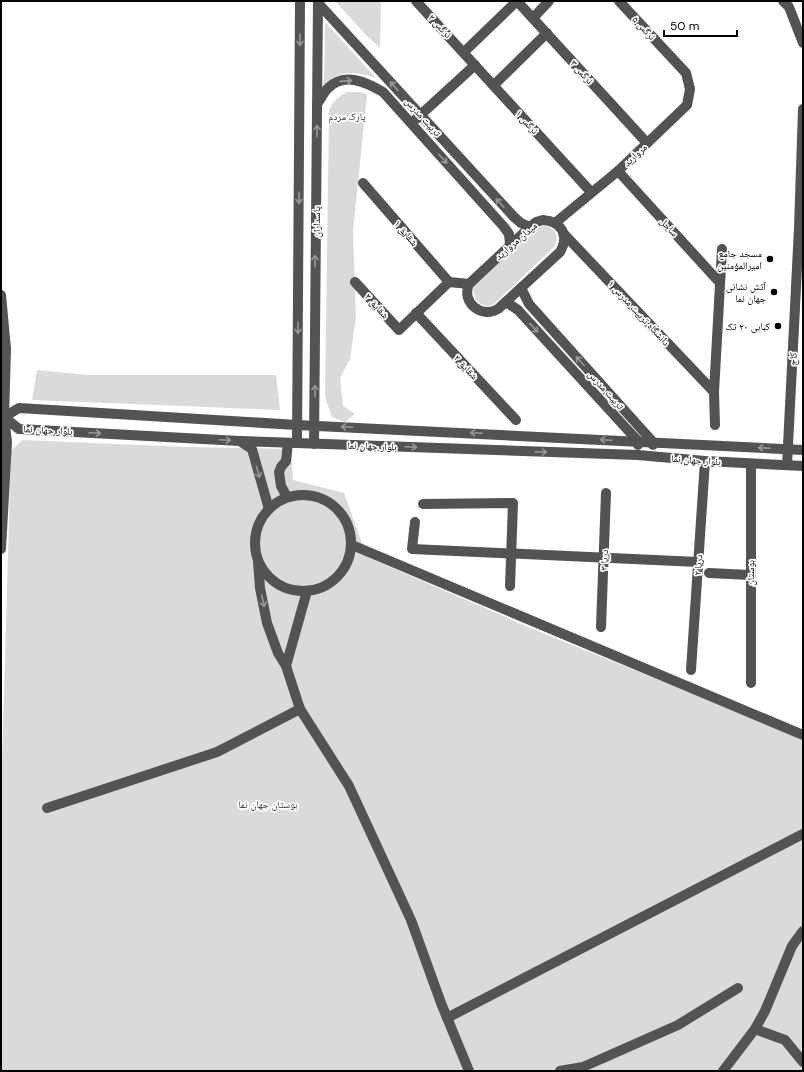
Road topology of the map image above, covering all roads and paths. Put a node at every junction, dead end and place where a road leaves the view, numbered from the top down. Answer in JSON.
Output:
{"nodes":[{"id":1,"x":300,"y":1,"type":"edge"},
{"id":2,"x":416,"y":1,"type":"edge"},
{"id":3,"x":517,"y":1,"type":"edge"},
{"id":4,"x":549,"y":1,"type":"edge"},
{"id":5,"x":619,"y":1,"type":"edge"},
{"id":6,"x":783,"y":1,"type":"edge"},
{"id":7,"x":318,"y":2,"type":"edge"},
{"id":8,"x":533,"y":18,"type":"junction"},
{"id":9,"x":547,"y":33,"type":"junction"},
{"id":10,"x":803,"y":43,"type":"edge"},
{"id":11,"x":464,"y":52,"type":"junction"},
{"id":12,"x":475,"y":65,"type":"junction"},
{"id":13,"x":686,"y":73,"type":"joint"},
{"id":14,"x":494,"y":85,"type":"junction"},
{"id":15,"x":317,"y":104,"type":"junction"},
{"id":16,"x":803,"y":109,"type":"edge"},
{"id":17,"x":421,"y":114,"type":"junction"},
{"id":18,"x":411,"y":123,"type":"junction"},
{"id":19,"x":647,"y":143,"type":"junction"},
{"id":20,"x":618,"y":171,"type":"junction"},
{"id":21,"x":299,"y":181,"type":"junction"},
{"id":22,"x":316,"y":183,"type":"junction"},
{"id":23,"x":363,"y":183,"type":"dead end"},
{"id":24,"x":591,"y":192,"type":"junction"},
{"id":25,"x":555,"y":223,"type":"junction"},
{"id":26,"x":530,"y":227,"type":"junction"},
{"id":27,"x":563,"y":233,"type":"junction"},
{"id":28,"x":510,"y":244,"type":"junction"},
{"id":29,"x":722,"y":249,"type":"dead end"},
{"id":30,"x":355,"y":282,"type":"dead end"},
{"id":31,"x":449,"y":282,"type":"junction"},
{"id":32,"x":720,"y":283,"type":"junction"},
{"id":33,"x":469,"y":284,"type":"junction"},
{"id":34,"x":520,"y":288,"type":"junction"},
{"id":35,"x":1,"y":295,"type":"edge"},
{"id":36,"x":506,"y":302,"type":"junction"},
{"id":37,"x":416,"y":313,"type":"junction"},
{"id":38,"x":714,"y":392,"type":"junction"},
{"id":39,"x":516,"y":420,"type":"dead end"},
{"id":40,"x":2,"y":422,"type":"edge"},
{"id":41,"x":297,"y":425,"type":"junction"},
{"id":42,"x":314,"y":425,"type":"junction"},
{"id":43,"x":715,"y":426,"type":"dead end"},
{"id":44,"x":240,"y":441,"type":"junction"},
{"id":45,"x":638,"y":441,"type":"junction"},
{"id":46,"x":653,"y":442,"type":"junction"},
{"id":47,"x":293,"y":443,"type":"junction"},
{"id":48,"x":314,"y":444,"type":"junction"},
{"id":49,"x":788,"y":449,"type":"junction"},
{"id":50,"x":803,"y":450,"type":"edge"},
{"id":51,"x":638,"y":455,"type":"junction"},
{"id":52,"x":653,"y":457,"type":"junction"},
{"id":53,"x":705,"y":461,"type":"junction"},
{"id":54,"x":751,"y":464,"type":"junction"},
{"id":55,"x":787,"y":465,"type":"junction"},
{"id":56,"x":803,"y":466,"type":"edge"},
{"id":57,"x":606,"y":493,"type":"dead end"},
{"id":58,"x":287,"y":497,"type":"junction"},
{"id":59,"x":423,"y":504,"type":"dead end"},
{"id":60,"x":268,"y":509,"type":"junction"},
{"id":61,"x":415,"y":522,"type":"dead end"},
{"id":62,"x":352,"y":545,"type":"junction"},
{"id":63,"x":1,"y":549,"type":"edge"},
{"id":64,"x":511,"y":554,"type":"junction"},
{"id":65,"x":604,"y":558,"type":"junction"},
{"id":66,"x":258,"y":562,"type":"junction"},
{"id":67,"x":698,"y":562,"type":"junction"},
{"id":68,"x":709,"y":572,"type":"dead end"},
{"id":69,"x":750,"y":575,"type":"junction"},
{"id":70,"x":510,"y":586,"type":"dead end"},
{"id":71,"x":307,"y":592,"type":"junction"},
{"id":72,"x":601,"y":627,"type":"dead end"},
{"id":73,"x":286,"y":666,"type":"junction"},
{"id":74,"x":691,"y":670,"type":"dead end"},
{"id":75,"x":751,"y":683,"type":"dead end"},
{"id":76,"x":300,"y":709,"type":"junction"},
{"id":77,"x":803,"y":735,"type":"edge"},
{"id":78,"x":47,"y":808,"type":"dead end"},
{"id":79,"x":803,"y":834,"type":"edge"},
{"id":80,"x":803,"y":931,"type":"edge"},
{"id":81,"x":738,"y":988,"type":"dead end"},
{"id":82,"x":447,"y":1018,"type":"junction"},
{"id":83,"x":755,"y":1029,"type":"junction"},
{"id":84,"x":803,"y":1062,"type":"edge"},
{"id":85,"x":582,"y":1069,"type":"edge"},
{"id":86,"x":469,"y":1071,"type":"edge"},
{"id":87,"x":560,"y":1071,"type":"edge"},
{"id":88,"x":723,"y":1071,"type":"edge"}],
"edges":[{"from":1,"to":21,"type":"street","name":"پاسداران","one_way":true},
{"from":2,"to":11,"type":"street","name":"نرگس ۲"},
{"from":3,"to":8,"type":"street","name":"نرگس ۳"},
{"from":3,"to":11,"type":"street"},
{"from":4,"to":8,"type":"street"},
{"from":5,"to":13,"type":"street","name":"۵ نرگس"},
{"from":6,"to":10,"type":"street"},
{"from":7,"to":15,"type":"street","name":"پاسداران"},
{"from":17,"to":7,"type":"street","name":"تربیت مدرس","one_way":true},
{"from":8,"to":9,"type":"street","name":"نرگس ۳"},
{"from":9,"to":14,"type":"street"},
{"from":9,"to":19,"type":"street","name":"نرگس ۳"},
{"from":11,"to":12,"type":"street","name":"نرگس ۱"},
{"from":12,"to":14,"type":"street","name":"نرگس ۱"},
{"from":12,"to":17,"type":"street"},
{"from":13,"to":19,"type":"street","name":"مروارید"},
{"from":14,"to":24,"type":"street","name":"نرگس ۱"},
{"from":15,"to":18,"type":"street","name":"تربیت مدرس","one_way":true},
{"from":22,"to":15,"type":"street","name":"پاسداران","one_way":true},
{"from":16,"to":49,"type":"street","name":"کاج"},
{"from":17,"to":18,"type":"street"},
{"from":26,"to":17,"type":"street","name":"تربیت مدرس","one_way":true},
{"from":18,"to":28,"type":"street","name":"تربیت مدرس","one_way":true},
{"from":19,"to":20,"type":"street","name":"مروارید"},
{"from":20,"to":24,"type":"street","name":"مروارید"},
{"from":20,"to":32,"type":"street","name":"ساحل"},
{"from":21,"to":22,"type":"street"},
{"from":21,"to":41,"type":"street","name":"پاسداران","one_way":true},
{"from":42,"to":22,"type":"street","name":"پاسداران","one_way":true},
{"from":23,"to":31,"type":"street","name":"شقایق ۱"},
{"from":24,"to":25,"type":"street","name":"مروارید"},
{"from":25,"to":26,"type":"street","name":"میدان مروارید"},
{"from":25,"to":27,"type":"street"},
{"from":26,"to":28,"type":"street","name":"میدان مروارید"},
{"from":27,"to":34,"type":"street"},
{"from":27,"to":38,"type":"street","name":"۱ دانشگاه تربیت مدرس"},
{"from":28,"to":33,"type":"street","name":"میدان مروارید"},
{"from":29,"to":32,"type":"street"},
{"from":30,"to":37,"type":"street","name":"شقایق ۳"},
{"from":31,"to":33,"type":"street"},
{"from":31,"to":37,"type":"street"},
{"from":32,"to":38,"type":"street"},
{"from":33,"to":36,"type":"street"},
{"from":34,"to":36,"type":"street"},
{"from":46,"to":34,"type":"street","name":"تربیت مدرس","one_way":true},
{"from":35,"to":40,"type":"street"},
{"from":36,"to":45,"type":"street","name":"تربیت مدرس","one_way":true},
{"from":37,"to":39,"type":"street","name":"شقایق ۲"},
{"from":38,"to":43,"type":"street"},
{"from":40,"to":41,"type":"street","name":"بلوار جهان نما"},
{"from":40,"to":44,"type":"street","name":"بلوار جهان نما","one_way":true},
{"from":40,"to":63,"type":"street"},
{"from":41,"to":42,"type":"street","name":"بلوار جهان نما"},
{"from":41,"to":47,"type":"street","name":"پاسداران"},
{"from":45,"to":42,"type":"street","name":"بلوار جهان نما","one_way":true},
{"from":42,"to":48,"type":"street","name":"پاسداران"},
{"from":44,"to":47,"type":"street","name":"بلوار جهان نما"},
{"from":44,"to":60,"type":"street","one_way":true},
{"from":45,"to":46,"type":"street","name":"بلوار جهان نما"},
{"from":45,"to":51,"type":"street"},
{"from":49,"to":46,"type":"street","name":"بلوار جهان نما","one_way":true},
{"from":46,"to":52,"type":"street"},
{"from":47,"to":48,"type":"street","name":"بلوار جهان نما"},
{"from":47,"to":58,"type":"street","name":"پاسداران"},
{"from":48,"to":51,"type":"street","name":"بلوار جهان نما","one_way":true},
{"from":49,"to":50,"type":"street","name":"بلوار جهان نما"},
{"from":49,"to":55,"type":"street","name":"کاج"},
{"from":51,"to":52,"type":"street","name":"بلوار جهان نما"},
{"from":52,"to":53,"type":"street","name":"بلوار جهان نما"},
{"from":53,"to":54,"type":"street","name":"بلوار جهان نما"},
{"from":53,"to":67,"type":"street","name":"دریا ۲"},
{"from":54,"to":55,"type":"street","name":"بلوار جهان نما"},
{"from":54,"to":69,"type":"street","name":"بوستان"},
{"from":55,"to":56,"type":"street","name":"بلوار جهان نما"},
{"from":57,"to":65,"type":"street","name":"دریا ۳"},
{"from":58,"to":60,"type":"street"},
{"from":58,"to":62,"type":"street"},
{"from":59,"to":64,"type":"street"},
{"from":60,"to":66,"type":"street"},
{"from":61,"to":64,"type":"street"},
{"from":62,"to":71,"type":"street"},
{"from":62,"to":77,"type":"street"},
{"from":64,"to":65,"type":"street"},
{"from":64,"to":70,"type":"street"},
{"from":65,"to":67,"type":"street"},
{"from":65,"to":72,"type":"street","name":"دریا ۳"},
{"from":66,"to":71,"type":"street"},
{"from":66,"to":73,"type":"street","one_way":true},
{"from":67,"to":74,"type":"street","name":"دریا ۲"},
{"from":68,"to":69,"type":"street"},
{"from":69,"to":75,"type":"street","name":"بوستان"},
{"from":71,"to":73,"type":"street"},
{"from":73,"to":76,"type":"street"},
{"from":76,"to":78,"type":"street"},
{"from":76,"to":82,"type":"street"},
{"from":79,"to":82,"type":"street"},
{"from":80,"to":83,"type":"street"},
{"from":81,"to":85,"type":"street"},
{"from":82,"to":86,"type":"street"},
{"from":83,"to":84,"type":"street"},
{"from":83,"to":88,"type":"street"},
{"from":85,"to":87,"type":"street"}]}
